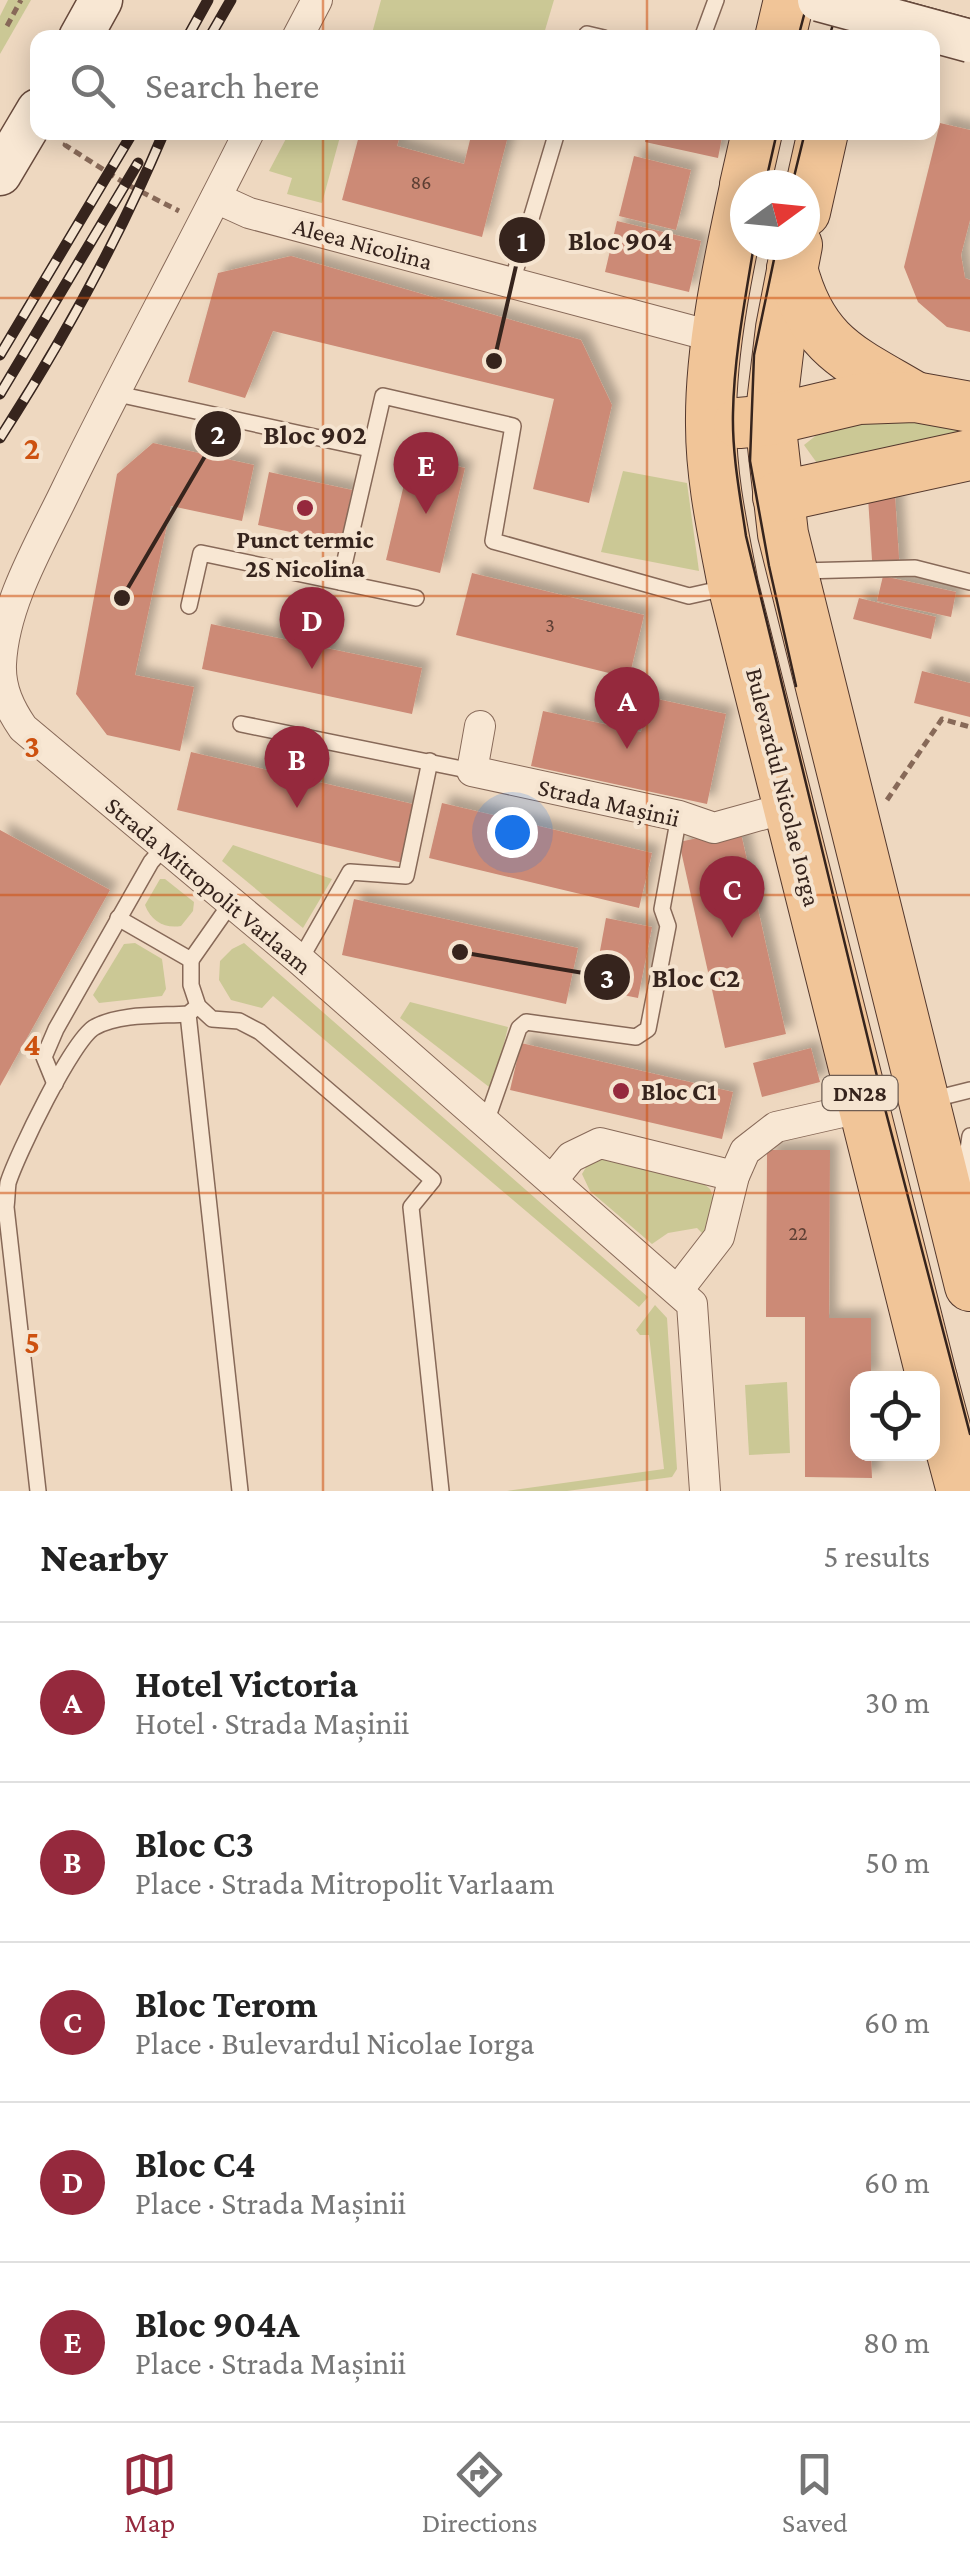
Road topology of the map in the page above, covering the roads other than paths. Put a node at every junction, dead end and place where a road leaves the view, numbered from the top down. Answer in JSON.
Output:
{"nodes":[{"id":1,"x":101,"y":0,"type":"edge"},
{"id":2,"x":317,"y":0,"type":"edge"},
{"id":3,"x":716,"y":0,"type":"edge"},
{"id":4,"x":789,"y":0,"type":"edge"},
{"id":5,"x":819,"y":0,"type":"edge"},
{"id":6,"x":856,"y":0,"type":"edge"},
{"id":7,"x":84,"y":30,"type":"edge"},
{"id":8,"x":301,"y":30,"type":"edge"},
{"id":9,"x":705,"y":30,"type":"edge"},
{"id":10,"x":782,"y":30,"type":"edge"},
{"id":11,"x":848,"y":30,"type":"edge"},
{"id":12,"x":932,"y":30,"type":"edge"},
{"id":13,"x":940,"y":32,"type":"edge"},
{"id":14,"x":970,"y":40,"type":"edge"},
{"id":15,"x":30,"y":123,"type":"edge"},
{"id":16,"x":245,"y":140,"type":"edge"},
{"id":17,"x":555,"y":140,"type":"edge"},
{"id":18,"x":755,"y":140,"type":"edge"},
{"id":19,"x":821,"y":140,"type":"edge"},
{"id":20,"x":749,"y":170,"type":"edge"},
{"id":21,"x":814,"y":170,"type":"edge"},
{"id":22,"x":0,"y":172,"type":"edge"},
{"id":23,"x":216,"y":198,"type":"junction"},
{"id":24,"x":732,"y":260,"type":"edge"},
{"id":25,"x":794,"y":260,"type":"edge"},
{"id":26,"x":795,"y":260,"type":"edge"},
{"id":27,"x":512,"y":282,"type":"junction"},
{"id":28,"x":718,"y":338,"type":"junction"},
{"id":29,"x":113,"y":393,"type":"junction"},
{"id":30,"x":916,"y":397,"type":"junction"},
{"id":31,"x":970,"y":407,"type":"edge"},
{"id":32,"x":770,"y":420,"type":"junction"},
{"id":33,"x":710,"y":424,"type":"junction"},
{"id":34,"x":370,"y":449,"type":"junction"},
{"id":35,"x":970,"y":455,"type":"edge"},
{"id":36,"x":778,"y":498,"type":"junction"},
{"id":37,"x":792,"y":572,"type":"junction"},
{"id":38,"x":340,"y":582,"type":"junction"},
{"id":39,"x":970,"y":582,"type":"edge"},
{"id":40,"x":733,"y":585,"type":"junction"},
{"id":41,"x":416,"y":598,"type":"dead end"},
{"id":42,"x":189,"y":606,"type":"dead end"},
{"id":43,"x":4,"y":706,"type":"edge"},
{"id":44,"x":241,"y":724,"type":"dead end"},
{"id":45,"x":480,"y":726,"type":"dead end"},
{"id":46,"x":430,"y":762,"type":"junction"},
{"id":47,"x":472,"y":771,"type":"junction"},
{"id":48,"x":789,"y":807,"type":"junction"},
{"id":49,"x":678,"y":816,"type":"junction"},
{"id":50,"x":164,"y":847,"type":"junction"},
{"id":51,"x":230,"y":904,"type":"junction"},
{"id":52,"x":118,"y":918,"type":"junction"},
{"id":53,"x":191,"y":960,"type":"junction"},
{"id":54,"x":300,"y":960,"type":"junction"},
{"id":55,"x":193,"y":1010,"type":"junction"},
{"id":56,"x":55,"y":1084,"type":"junction"},
{"id":57,"x":958,"y":1093,"type":"edge"},
{"id":58,"x":864,"y":1107,"type":"junction"},
{"id":59,"x":486,"y":1122,"type":"junction"},
{"id":60,"x":970,"y":1136,"type":"edge"},
{"id":61,"x":734,"y":1176,"type":"junction"},
{"id":62,"x":553,"y":1179,"type":"junction"},
{"id":63,"x":948,"y":1199,"type":"junction"},
{"id":64,"x":970,"y":1286,"type":"edge"},
{"id":65,"x":678,"y":1290,"type":"junction"},
{"id":66,"x":930,"y":1371,"type":"edge"},
{"id":67,"x":940,"y":1409,"type":"edge"},
{"id":68,"x":38,"y":1491,"type":"edge"},
{"id":69,"x":240,"y":1491,"type":"edge"},
{"id":70,"x":441,"y":1491,"type":"edge"},
{"id":71,"x":705,"y":1491,"type":"edge"},
{"id":72,"x":962,"y":1491,"type":"edge"}],
"edges":[{"from":1,"to":7,"type":"main road"},
{"from":2,"to":8,"type":"street"},
{"from":3,"to":9,"type":"lane"},
{"from":4,"to":10,"type":"main road"},
{"from":5,"to":12,"type":"main road","bridge":true},
{"from":6,"to":11,"type":"main road"},
{"from":13,"to":14,"type":"main road","bridge":true},
{"from":15,"to":22,"type":"main road"},
{"from":16,"to":23,"type":"street"},
{"from":17,"to":27,"type":"lane"},
{"from":18,"to":20,"type":"main road","name":"Bulevardul Nicolae Iorga","number":"DN28"},
{"from":19,"to":21,"type":"main road"},
{"from":23,"to":27,"type":"street","name":"Aleea Nicolina"},
{"from":23,"to":29,"type":"street","name":"Strada Mitropolit Varlaam"},
{"from":24,"to":28,"type":"main road","name":"Bulevardul Nicolae Iorga","number":"DN28"},
{"from":25,"to":32,"type":"main road","number":"DN28"},
{"from":26,"to":30,"type":"main road"},
{"from":27,"to":28,"type":"street","name":"Aleea Nicolina"},
{"from":28,"to":33,"type":"main road","name":"Bulevardul Nicolae Iorga","number":"DN28"},
{"from":29,"to":34,"type":"lane"},
{"from":29,"to":43,"type":"street","name":"Strada Mitropolit Varlaam"},
{"from":30,"to":31,"type":"main road"},
{"from":30,"to":32,"type":"main road"},
{"from":32,"to":33,"type":"main road"},
{"from":32,"to":36,"type":"main road","number":"DN28"},
{"from":33,"to":40,"type":"main road","name":"Bulevardul Nicolae Iorga","number":"DN28"},
{"from":34,"to":38,"type":"lane"},
{"from":34,"to":40,"type":"lane"},
{"from":35,"to":36,"type":"main road"},
{"from":36,"to":37,"type":"main road","number":"DN28"},
{"from":37,"to":39,"type":"lane"},
{"from":37,"to":57,"type":"main road","number":"DN28"},
{"from":38,"to":41,"type":"lane"},
{"from":38,"to":42,"type":"lane"},
{"from":40,"to":48,"type":"main road","name":"Bulevardul Nicolae Iorga","number":"DN28"},
{"from":43,"to":50,"type":"street","name":"Strada Mitropolit Varlaam"},
{"from":44,"to":46,"type":"lane"},
{"from":45,"to":47,"type":"street"},
{"from":46,"to":47,"type":"lane"},
{"from":46,"to":54,"type":"lane"},
{"from":47,"to":49,"type":"street","name":"Strada Mașinii"},
{"from":48,"to":49,"type":"street","name":"Strada Mașinii"},
{"from":48,"to":58,"type":"main road","name":"Bulevardul Nicolae Iorga","number":"DN28"},
{"from":49,"to":59,"type":"lane"},
{"from":50,"to":51,"type":"street","name":"Strada Mitropolit Varlaam"},
{"from":50,"to":52,"type":"lane"},
{"from":51,"to":53,"type":"lane"},
{"from":51,"to":54,"type":"street","name":"Strada Mitropolit Varlaam"},
{"from":52,"to":53,"type":"lane"},
{"from":52,"to":56,"type":"lane"},
{"from":53,"to":55,"type":"lane"},
{"from":54,"to":59,"type":"street","name":"Strada Mitropolit Varlaam"},
{"from":55,"to":56,"type":"lane"},
{"from":55,"to":69,"type":"lane"},
{"from":55,"to":70,"type":"lane"},
{"from":56,"to":68,"type":"lane"},
{"from":57,"to":63,"type":"main road","number":"DN28"},
{"from":58,"to":61,"type":"street"},
{"from":58,"to":66,"type":"main road","name":"Bulevardul Nicolae Iorga","number":"DN28"},
{"from":59,"to":62,"type":"street","name":"Strada Mitropolit Varlaam"},
{"from":60,"to":63,"type":"lane"},
{"from":61,"to":62,"type":"street"},
{"from":61,"to":65,"type":"street"},
{"from":62,"to":65,"type":"street","name":"Strada Mitropolit Varlaam"},
{"from":63,"to":64,"type":"main road","number":"DN28"},
{"from":65,"to":71,"type":"street","name":"Strada Mitropolit Varlaam"},
{"from":67,"to":72,"type":"main road","name":"Bulevardul Nicolae Iorga","number":"DN28"}]}
